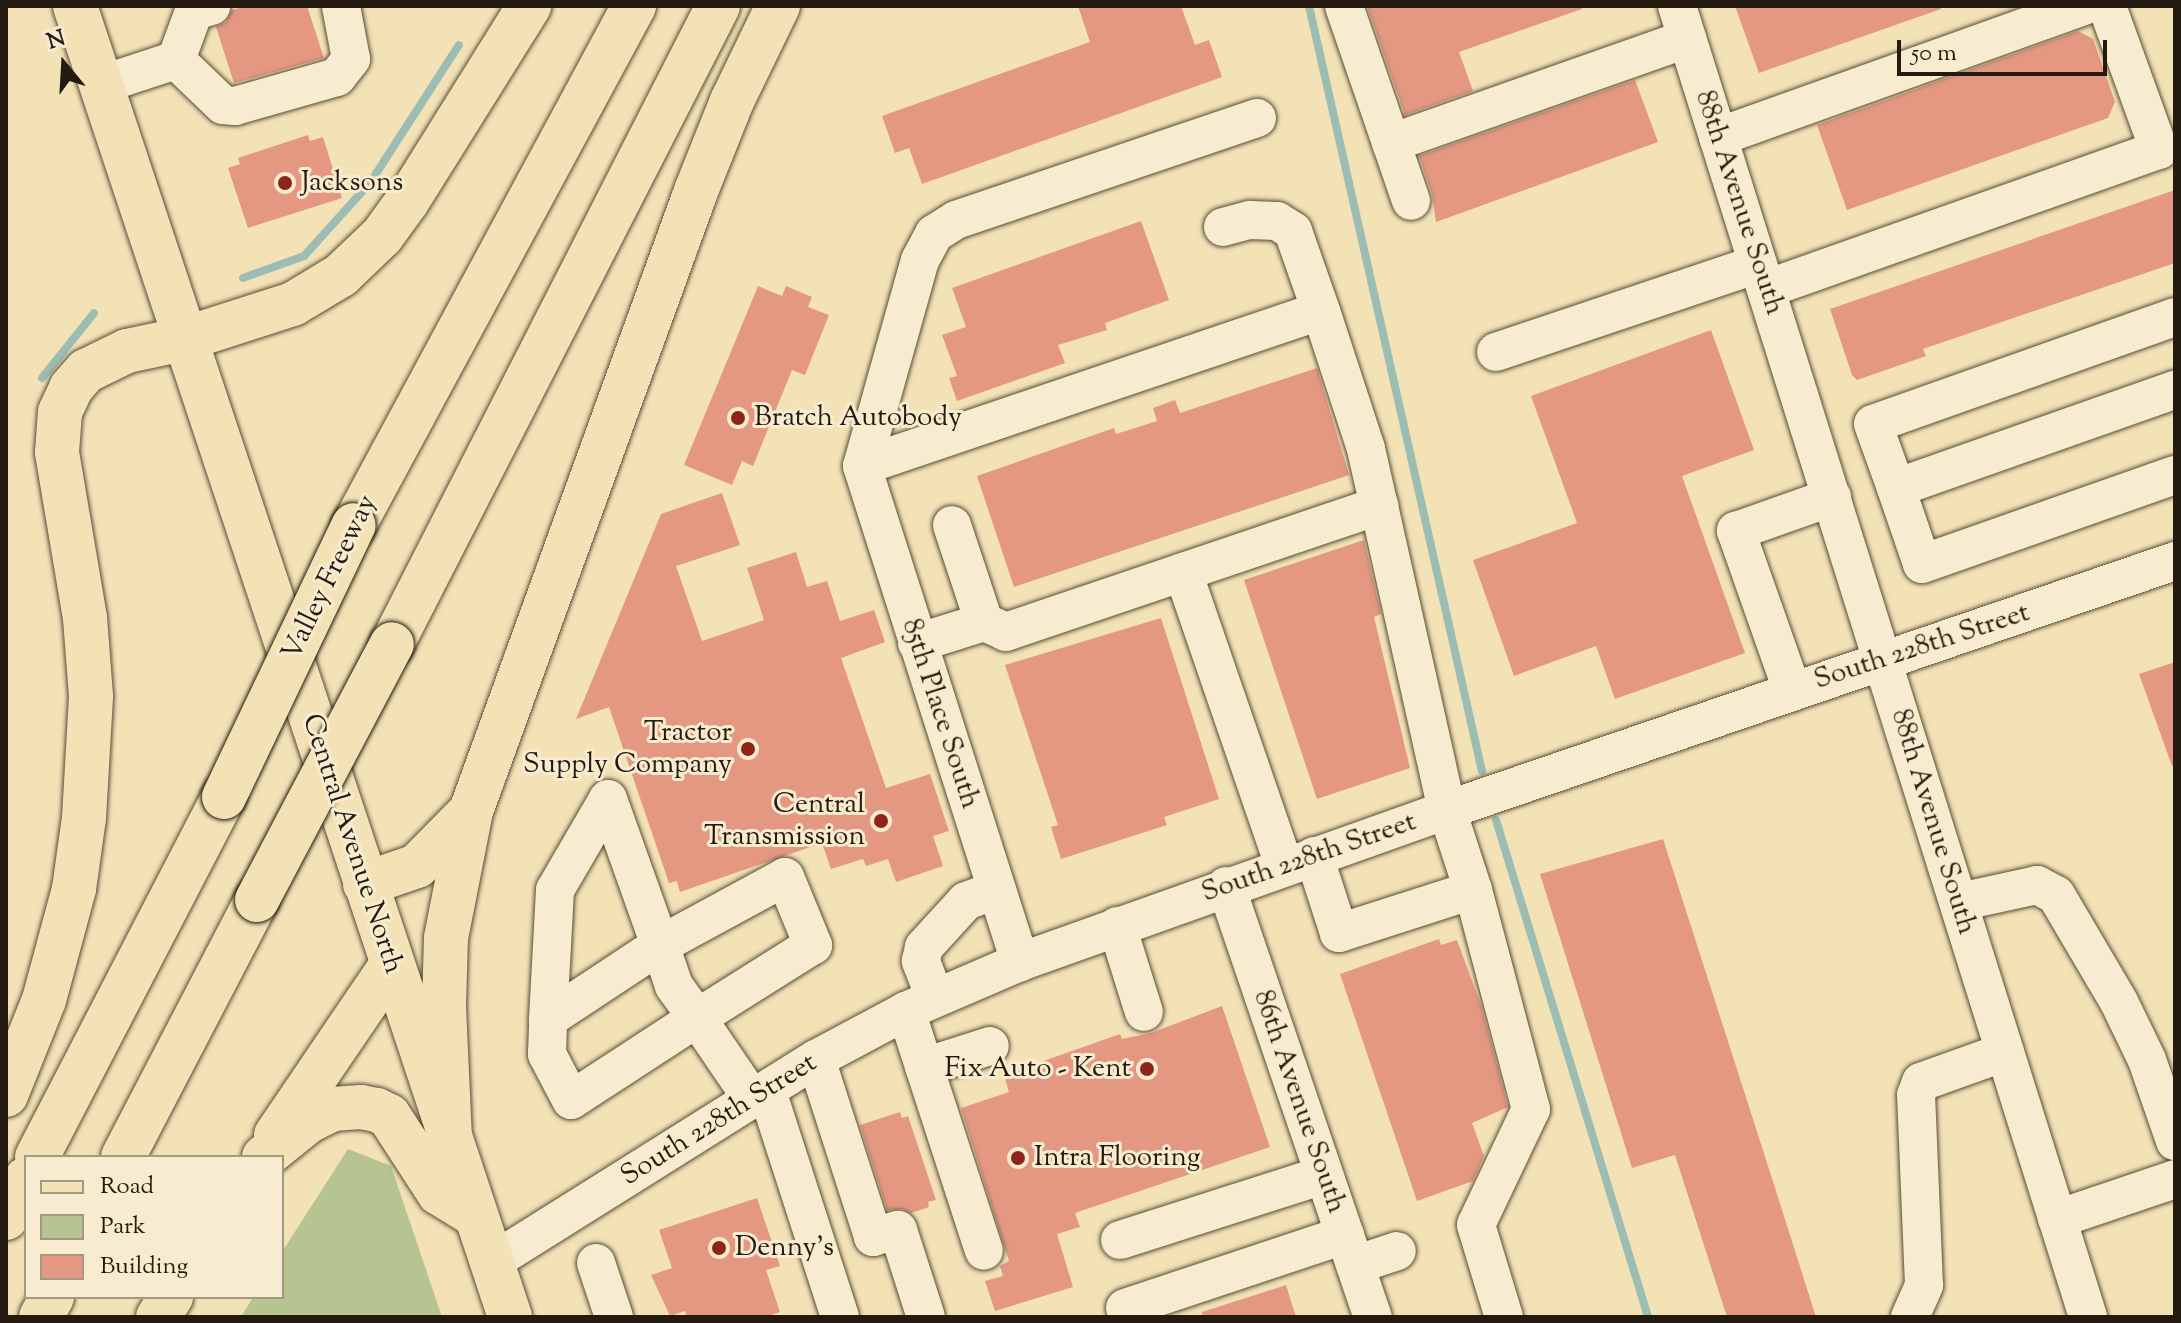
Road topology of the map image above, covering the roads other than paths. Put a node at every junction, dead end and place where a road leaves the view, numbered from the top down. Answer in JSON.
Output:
{"nodes":[{"id":1,"x":75,"y":6,"type":"edge"},
{"id":2,"x":211,"y":6,"type":"edge"},
{"id":3,"x":341,"y":6,"type":"edge"},
{"id":4,"x":529,"y":6,"type":"edge"},
{"id":5,"x":634,"y":6,"type":"edge"},
{"id":6,"x":718,"y":6,"type":"edge"},
{"id":7,"x":778,"y":6,"type":"edge"},
{"id":8,"x":1344,"y":6,"type":"edge"},
{"id":9,"x":2084,"y":6,"type":"edge"},
{"id":10,"x":2107,"y":6,"type":"edge"},
{"id":11,"x":1682,"y":23,"type":"edge"},
{"id":12,"x":176,"y":60,"type":"junction"},
{"id":13,"x":100,"y":85,"type":"junction"},
{"id":14,"x":1257,"y":118,"type":"dead end"},
{"id":15,"x":1718,"y":137,"type":"junction"},
{"id":16,"x":1391,"y":143,"type":"junction"},
{"id":17,"x":1411,"y":201,"type":"dead end"},
{"id":18,"x":1223,"y":227,"type":"dead end"},
{"id":19,"x":1762,"y":276,"type":"junction"},
{"id":20,"x":1321,"y":311,"type":"junction"},
{"id":21,"x":2175,"y":317,"type":"edge"},
{"id":22,"x":184,"y":339,"type":"junction"},
{"id":23,"x":1496,"y":352,"type":"dead end"},
{"id":24,"x":2175,"y":390,"type":"edge"},
{"id":25,"x":862,"y":466,"type":"junction"},
{"id":26,"x":2175,"y":475,"type":"edge"},
{"id":27,"x":1896,"y":488,"type":"junction"},
{"id":28,"x":1832,"y":497,"type":"junction"},
{"id":29,"x":1379,"y":506,"type":"junction"},
{"id":30,"x":952,"y":525,"type":"dead end"},
{"id":31,"x":2175,"y":561,"type":"edge"},
{"id":32,"x":1183,"y":572,"type":"junction"},
{"id":33,"x":984,"y":622,"type":"junction"},
{"id":34,"x":917,"y":643,"type":"junction"},
{"id":35,"x":1883,"y":659,"type":"junction"},
{"id":36,"x":1792,"y":690,"type":"junction"},
{"id":37,"x":1447,"y":810,"type":"junction"},
{"id":38,"x":471,"y":811,"type":"junction"},
{"id":39,"x":1299,"y":861,"type":"junction"},
{"id":40,"x":365,"y":884,"type":"junction"},
{"id":41,"x":1226,"y":886,"type":"junction"},
{"id":42,"x":997,"y":890,"type":"junction"},
{"id":43,"x":1473,"y":890,"type":"junction"},
{"id":44,"x":1959,"y":902,"type":"junction"},
{"id":45,"x":1117,"y":926,"type":"junction"},
{"id":46,"x":660,"y":945,"type":"junction"},
{"id":47,"x":1020,"y":962,"type":"junction"},
{"id":48,"x":391,"y":966,"type":"junction"},
{"id":49,"x":921,"y":1004,"type":"junction"},
{"id":50,"x":1144,"y":1012,"type":"dead end"},
{"id":51,"x":697,"y":1018,"type":"junction"},
{"id":52,"x":548,"y":1019,"type":"junction"},
{"id":53,"x":990,"y":1046,"type":"dead end"},
{"id":54,"x":2005,"y":1052,"type":"junction"},
{"id":55,"x":816,"y":1059,"type":"junction"},
{"id":56,"x":924,"y":1067,"type":"junction"},
{"id":57,"x":6,"y":1095,"type":"edge"},
{"id":58,"x":760,"y":1095,"type":"junction"},
{"id":59,"x":450,"y":1139,"type":"junction"},
{"id":60,"x":2175,"y":1141,"type":"edge"},
{"id":61,"x":38,"y":1155,"type":"edge"},
{"id":62,"x":124,"y":1155,"type":"edge"},
{"id":63,"x":264,"y":1155,"type":"edge"},
{"id":64,"x":266,"y":1155,"type":"edge"},
{"id":65,"x":1324,"y":1175,"type":"junction"},
{"id":66,"x":2175,"y":1179,"type":"edge"},
{"id":67,"x":24,"y":1183,"type":"edge"},
{"id":68,"x":475,"y":1215,"type":"junction"},
{"id":69,"x":6,"y":1218,"type":"edge"},
{"id":70,"x":2057,"y":1219,"type":"junction"},
{"id":71,"x":1120,"y":1240,"type":"dead end"},
{"id":72,"x":1350,"y":1250,"type":"junction"},
{"id":73,"x":984,"y":1251,"type":"dead end"},
{"id":74,"x":1397,"y":1251,"type":"dead end"},
{"id":75,"x":492,"y":1262,"type":"junction"},
{"id":76,"x":596,"y":1263,"type":"dead end"},
{"id":77,"x":51,"y":1299,"type":"edge"},
{"id":78,"x":170,"y":1299,"type":"edge"},
{"id":79,"x":1125,"y":1308,"type":"dead end"},
{"id":80,"x":41,"y":1317,"type":"edge"},
{"id":81,"x":158,"y":1317,"type":"edge"},
{"id":82,"x":510,"y":1317,"type":"edge"},
{"id":83,"x":614,"y":1317,"type":"edge"},
{"id":84,"x":840,"y":1317,"type":"edge"},
{"id":85,"x":926,"y":1317,"type":"edge"},
{"id":86,"x":1373,"y":1317,"type":"edge"},
{"id":87,"x":1504,"y":1317,"type":"edge"},
{"id":88,"x":1910,"y":1317,"type":"edge"},
{"id":89,"x":2088,"y":1317,"type":"edge"}],
"edges":[{"from":1,"to":13,"type":"main road","name":"Central Avenue North"},
{"from":2,"to":12,"type":"street"},
{"from":3,"to":12,"type":"street"},
{"from":4,"to":22,"type":"main road"},
{"from":5,"to":61,"type":"main road","name":"Valley Freeway","bridge":true},
{"from":6,"to":62,"type":"main road","bridge":true},
{"from":7,"to":38,"type":"main road"},
{"from":8,"to":16,"type":"street"},
{"from":9,"to":15,"type":"street"},
{"from":10,"to":19,"type":"street"},
{"from":11,"to":15,"type":"street","name":"88th Avenue South"},
{"from":11,"to":16,"type":"street"},
{"from":12,"to":13,"type":"street"},
{"from":13,"to":22,"type":"main road","name":"Central Avenue North"},
{"from":14,"to":25,"type":"street"},
{"from":15,"to":19,"type":"street","name":"88th Avenue South"},
{"from":16,"to":17,"type":"street"},
{"from":18,"to":20,"type":"street"},
{"from":19,"to":23,"type":"street"},
{"from":19,"to":28,"type":"street","name":"88th Avenue South"},
{"from":20,"to":25,"type":"street"},
{"from":20,"to":29,"type":"street"},
{"from":21,"to":27,"type":"street"},
{"from":22,"to":40,"type":"main road","name":"Central Avenue North"},
{"from":22,"to":57,"type":"main road"},
{"from":24,"to":27,"type":"street"},
{"from":25,"to":34,"type":"street","name":"85th Place South"},
{"from":26,"to":27,"type":"street"},
{"from":28,"to":35,"type":"street","name":"88th Avenue South"},
{"from":28,"to":36,"type":"street"},
{"from":29,"to":32,"type":"street"},
{"from":29,"to":37,"type":"street"},
{"from":30,"to":33,"type":"street"},
{"from":31,"to":35,"type":"street","name":"South 228th Street"},
{"from":32,"to":33,"type":"street"},
{"from":32,"to":39,"type":"street"},
{"from":33,"to":34,"type":"street"},
{"from":34,"to":42,"type":"street","name":"85th Place South"},
{"from":35,"to":36,"type":"street","name":"South 228th Street"},
{"from":35,"to":44,"type":"street","name":"88th Avenue South"},
{"from":36,"to":37,"type":"street","name":"South 228th Street"},
{"from":37,"to":39,"type":"street","name":"South 228th Street"},
{"from":37,"to":43,"type":"street"},
{"from":38,"to":40,"type":"main road"},
{"from":38,"to":59,"type":"main road"},
{"from":39,"to":41,"type":"street","name":"South 228th Street"},
{"from":39,"to":43,"type":"street"},
{"from":40,"to":48,"type":"main road","name":"Central Avenue North"},
{"from":41,"to":45,"type":"street","name":"South 228th Street"},
{"from":41,"to":65,"type":"street","name":"86th Avenue South"},
{"from":42,"to":47,"type":"street","name":"85th Place South"},
{"from":42,"to":49,"type":"street"},
{"from":43,"to":87,"type":"street"},
{"from":44,"to":54,"type":"street","name":"88th Avenue South"},
{"from":44,"to":60,"type":"street"},
{"from":45,"to":47,"type":"street","name":"South 228th Street"},
{"from":45,"to":50,"type":"street"},
{"from":46,"to":51,"type":"street"},
{"from":46,"to":51,"type":"street"},
{"from":46,"to":52,"type":"street"},
{"from":46,"to":52,"type":"street"},
{"from":47,"to":49,"type":"street","name":"South 228th Street"},
{"from":48,"to":59,"type":"main road","name":"Central Avenue North"},
{"from":48,"to":63,"type":"main road"},
{"from":49,"to":55,"type":"street","name":"South 228th Street"},
{"from":49,"to":56,"type":"street"},
{"from":51,"to":52,"type":"street"},
{"from":51,"to":58,"type":"street"},
{"from":53,"to":56,"type":"street"},
{"from":54,"to":70,"type":"street","name":"88th Avenue South"},
{"from":54,"to":88,"type":"street"},
{"from":55,"to":58,"type":"street","name":"South 228th Street"},
{"from":55,"to":85,"type":"street"},
{"from":56,"to":73,"type":"street"},
{"from":58,"to":75,"type":"street","name":"South 228th Street"},
{"from":58,"to":84,"type":"street"},
{"from":59,"to":68,"type":"main road","name":"Central Avenue North"},
{"from":64,"to":68,"type":"main road"},
{"from":65,"to":71,"type":"street"},
{"from":65,"to":72,"type":"street","name":"86th Avenue South"},
{"from":66,"to":70,"type":"street"},
{"from":67,"to":69,"type":"main road"},
{"from":68,"to":75,"type":"main road","name":"Central Avenue North"},
{"from":70,"to":89,"type":"street","name":"88th Avenue South"},
{"from":72,"to":74,"type":"street"},
{"from":72,"to":79,"type":"street"},
{"from":72,"to":86,"type":"street","name":"86th Avenue South"},
{"from":75,"to":82,"type":"main road","name":"Central Avenue North"},
{"from":76,"to":83,"type":"street"},
{"from":77,"to":80,"type":"main road"},
{"from":78,"to":81,"type":"main road"}]}
